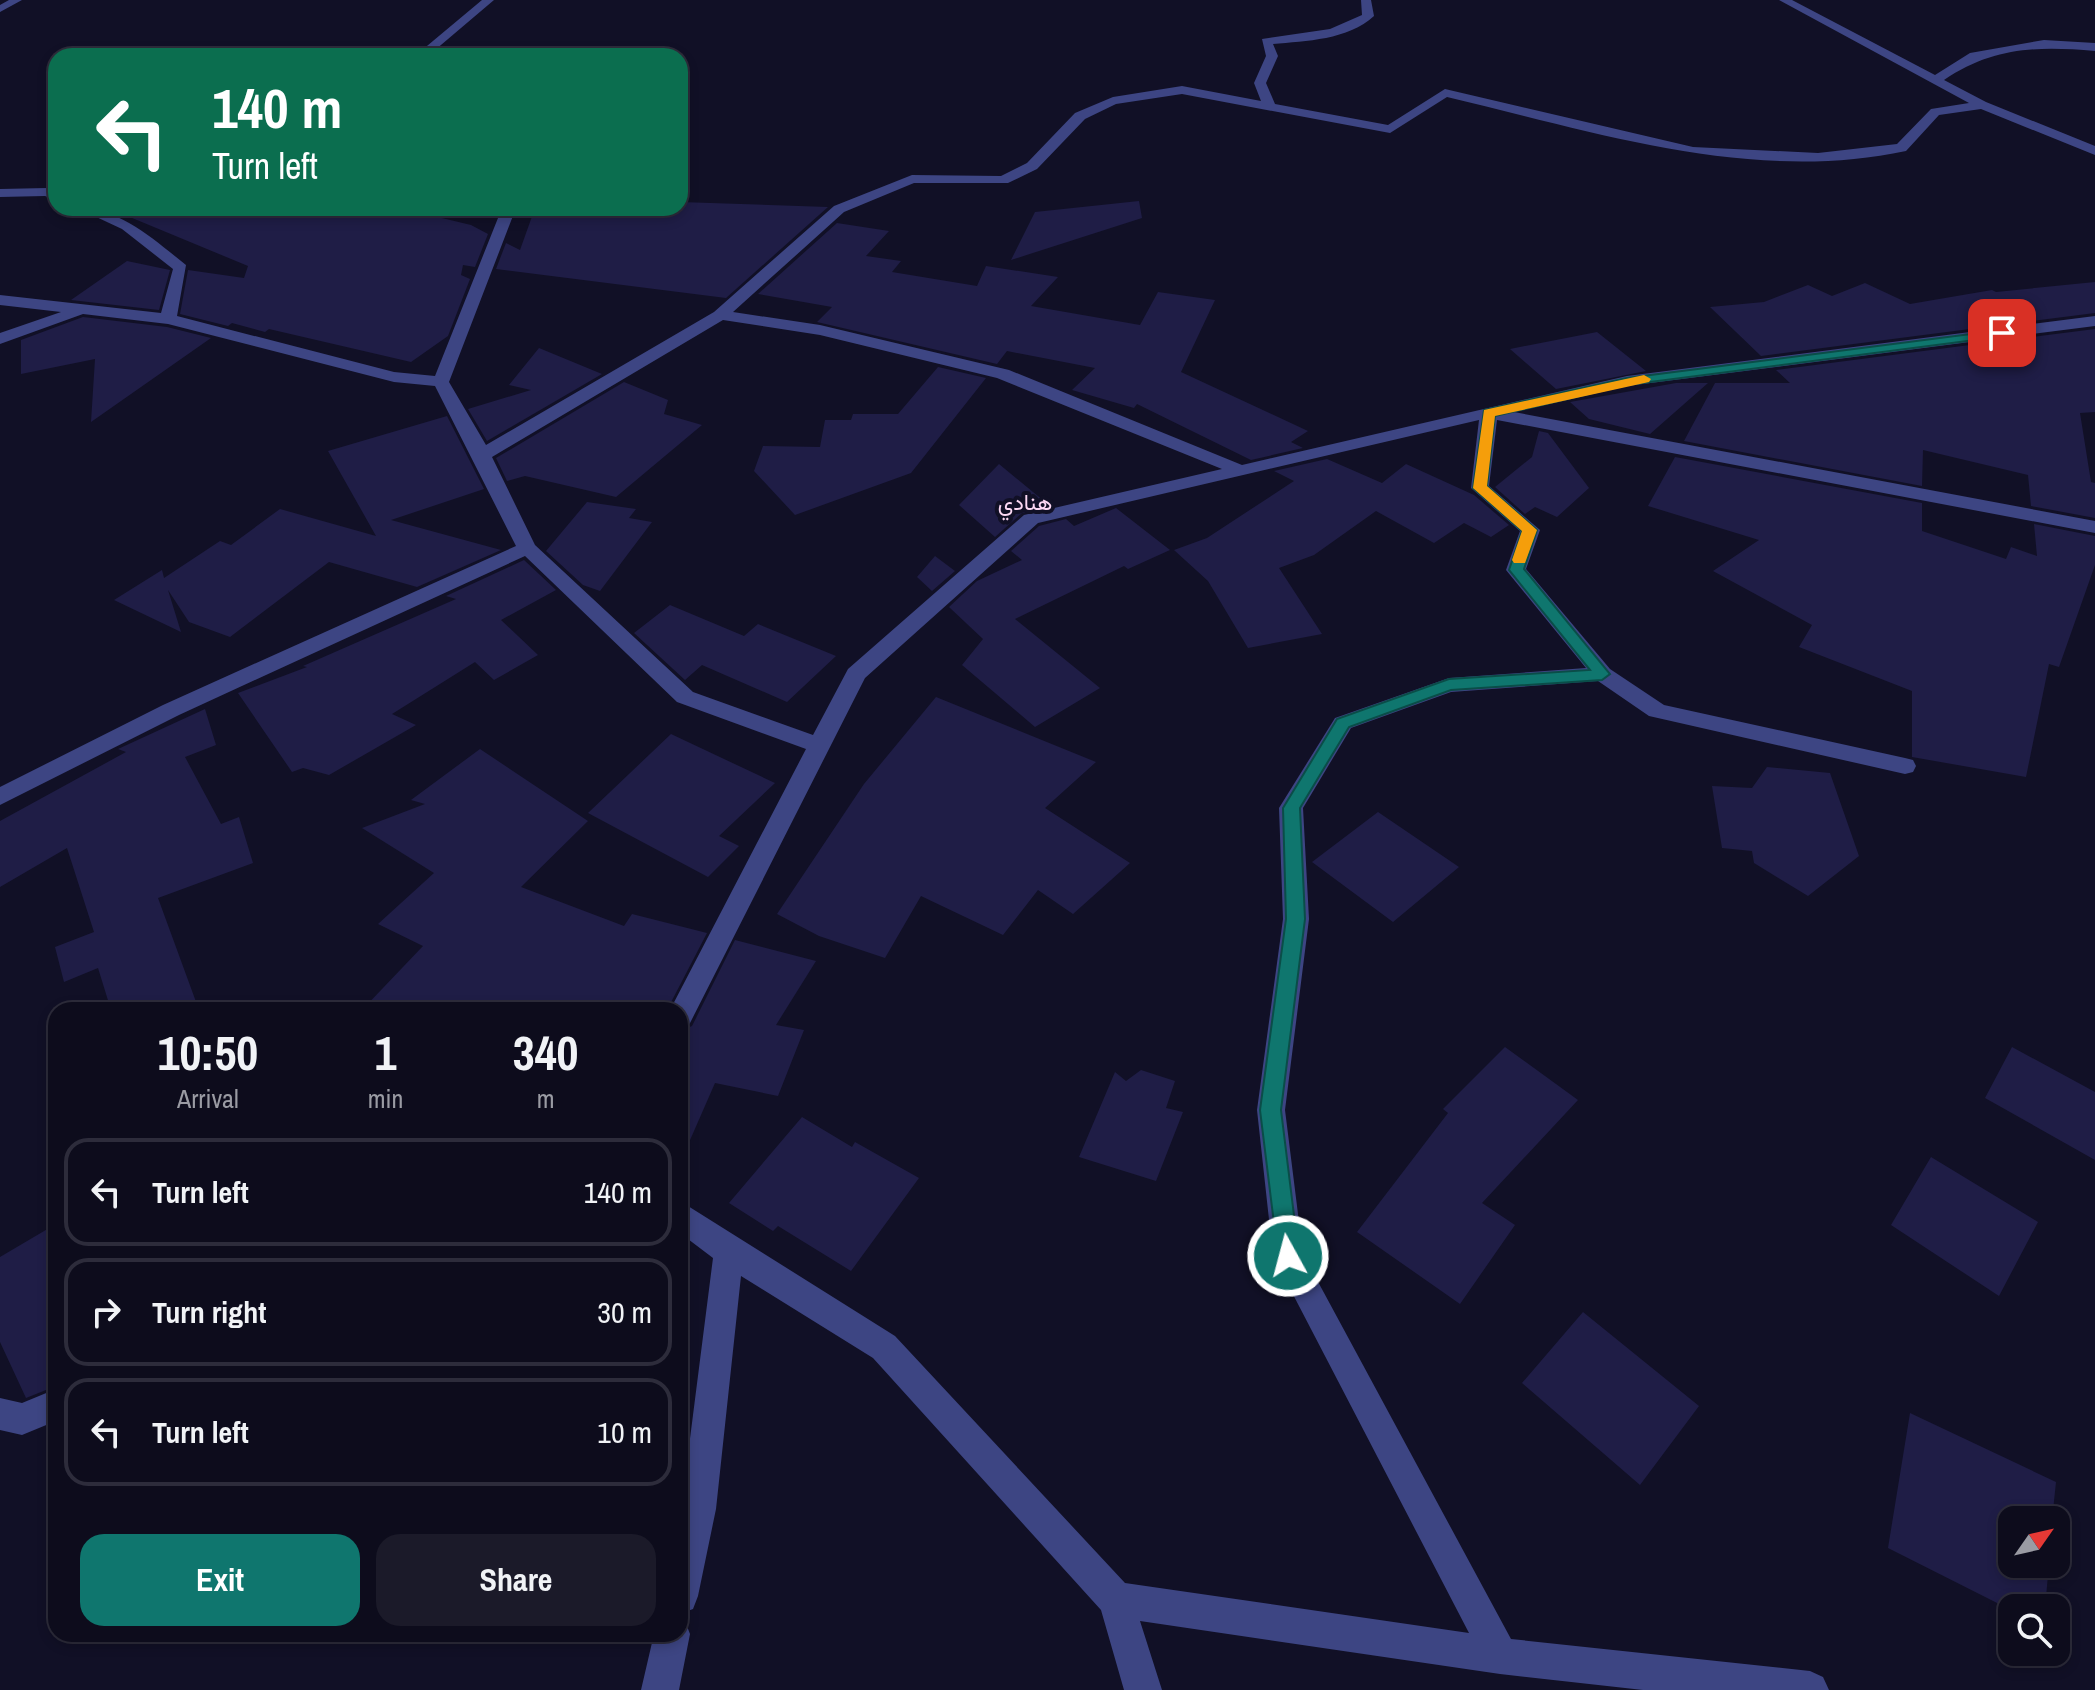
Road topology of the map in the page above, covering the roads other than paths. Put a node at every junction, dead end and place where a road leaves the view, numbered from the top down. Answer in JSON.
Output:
{"nodes":[{"id":1,"x":17,"y":0,"type":"edge"},
{"id":2,"x":489,"y":0,"type":"edge"},
{"id":3,"x":1366,"y":0,"type":"edge"},
{"id":4,"x":1784,"y":0,"type":"edge"},
{"id":5,"x":0,"y":9,"type":"edge"},
{"id":6,"x":2095,"y":47,"type":"edge"},
{"id":7,"x":431,"y":48,"type":"edge"},
{"id":8,"x":1934,"y":81,"type":"junction"},
{"id":9,"x":1982,"y":105,"type":"junction"},
{"id":10,"x":1270,"y":108,"type":"junction"},
{"id":11,"x":2095,"y":151,"type":"edge"},
{"id":12,"x":48,"y":192,"type":"edge"},
{"id":13,"x":0,"y":193,"type":"edge"},
{"id":14,"x":104,"y":216,"type":"edge"},
{"id":15,"x":506,"y":216,"type":"edge"},
{"id":16,"x":0,"y":300,"type":"edge"},
{"id":17,"x":84,"y":308,"type":"junction"},
{"id":18,"x":720,"y":315,"type":"junction"},
{"id":19,"x":168,"y":319,"type":"junction"},
{"id":20,"x":2095,"y":321,"type":"edge"},
{"id":21,"x":0,"y":339,"type":"edge"},
{"id":22,"x":441,"y":382,"type":"junction"},
{"id":23,"x":1489,"y":413,"type":"junction"},
{"id":24,"x":482,"y":455,"type":"junction"},
{"id":25,"x":1244,"y":472,"type":"junction"},
{"id":26,"x":2095,"y":527,"type":"edge"},
{"id":27,"x":527,"y":548,"type":"junction"},
{"id":28,"x":1602,"y":674,"type":"junction"},
{"id":29,"x":817,"y":745,"type":"junction"},
{"id":30,"x":1905,"y":766,"type":"dead end"},
{"id":31,"x":0,"y":797,"type":"edge"},
{"id":32,"x":688,"y":1002,"type":"edge"},
{"id":33,"x":688,"y":1221,"type":"edge"},
{"id":34,"x":729,"y":1252,"type":"junction"},
{"id":35,"x":48,"y":1408,"type":"edge"},
{"id":36,"x":0,"y":1414,"type":"edge"},
{"id":37,"x":688,"y":1559,"type":"edge"},
{"id":38,"x":1116,"y":1600,"type":"junction"},
{"id":39,"x":670,"y":1642,"type":"edge"},
{"id":40,"x":1500,"y":1656,"type":"junction"},
{"id":41,"x":660,"y":1690,"type":"edge"},
{"id":42,"x":1143,"y":1690,"type":"edge"},
{"id":43,"x":1810,"y":1690,"type":"edge"}],
"edges":[{"from":1,"to":5,"type":"street"},
{"from":2,"to":7,"type":"street"},
{"from":3,"to":10,"type":"street"},
{"from":4,"to":8,"type":"street"},
{"from":6,"to":8,"type":"street"},
{"from":8,"to":9,"type":"street"},
{"from":9,"to":10,"type":"street"},
{"from":9,"to":11,"type":"street"},
{"from":10,"to":18,"type":"street"},
{"from":12,"to":13,"type":"street"},
{"from":14,"to":19,"type":"street"},
{"from":15,"to":22,"type":"street"},
{"from":16,"to":17,"type":"street"},
{"from":17,"to":19,"type":"street"},
{"from":17,"to":21,"type":"street"},
{"from":18,"to":24,"type":"street"},
{"from":18,"to":25,"type":"street"},
{"from":19,"to":22,"type":"street"},
{"from":20,"to":23,"type":"street"},
{"from":22,"to":24,"type":"street"},
{"from":23,"to":25,"type":"street"},
{"from":23,"to":26,"type":"street"},
{"from":23,"to":28,"type":"street"},
{"from":24,"to":27,"type":"street"},
{"from":25,"to":29,"type":"street"},
{"from":27,"to":29,"type":"street"},
{"from":27,"to":31,"type":"street"},
{"from":28,"to":30,"type":"street"},
{"from":28,"to":40,"type":"street"},
{"from":29,"to":32,"type":"street"},
{"from":33,"to":34,"type":"street"},
{"from":34,"to":37,"type":"street"},
{"from":34,"to":38,"type":"street"},
{"from":35,"to":36,"type":"street"},
{"from":38,"to":40,"type":"street"},
{"from":38,"to":42,"type":"street"},
{"from":39,"to":41,"type":"street"},
{"from":40,"to":43,"type":"street"}]}
